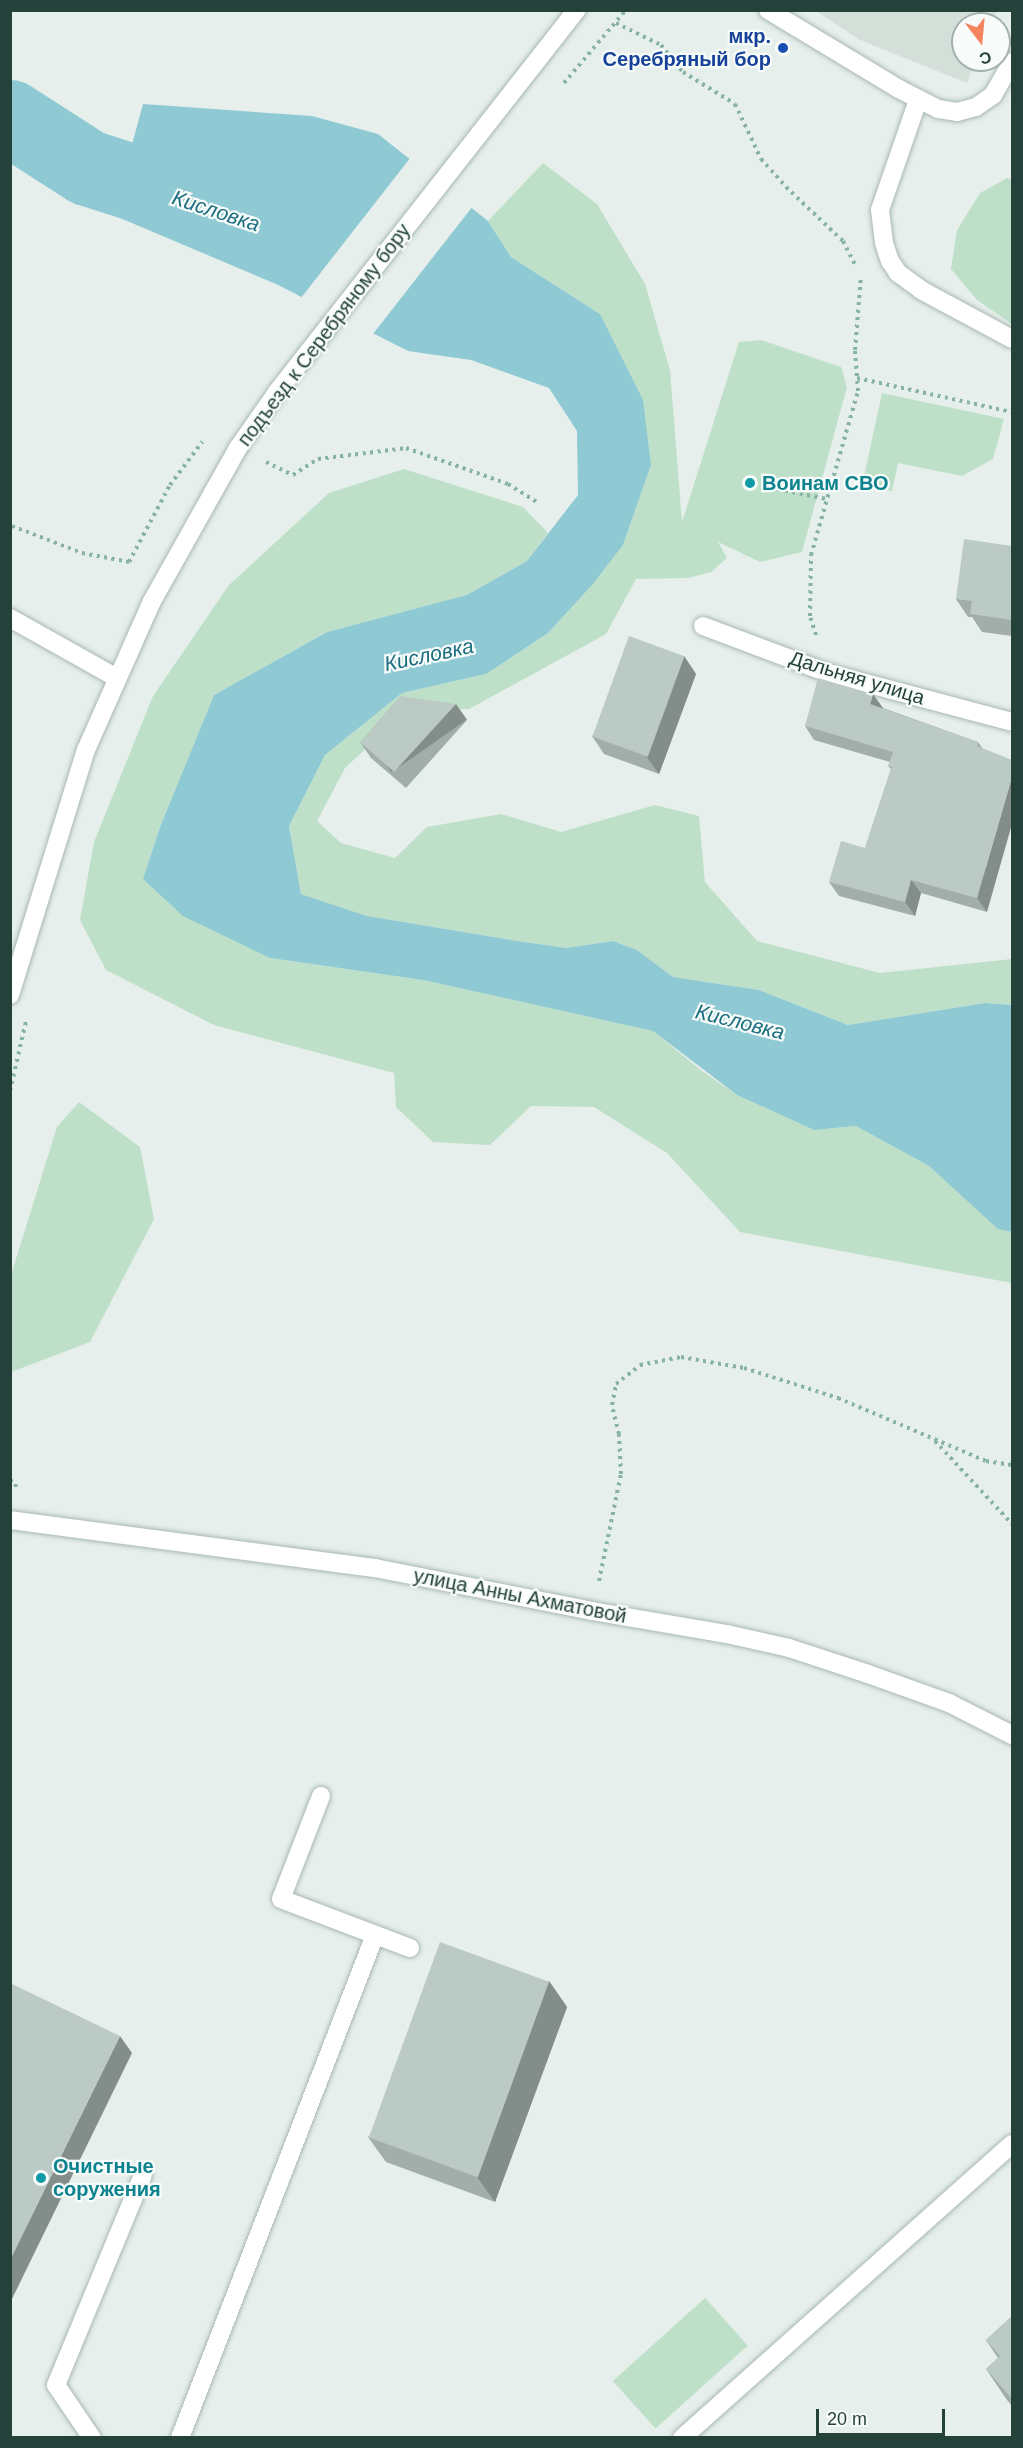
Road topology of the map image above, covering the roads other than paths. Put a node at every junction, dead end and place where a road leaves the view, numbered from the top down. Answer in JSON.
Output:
{"nodes":[{"id":1,"x":577,"y":10,"type":"edge"},
{"id":2,"x":768,"y":10,"type":"edge"},
{"id":3,"x":1012,"y":62,"type":"edge"},
{"id":4,"x":918,"y":100,"type":"junction"},
{"id":5,"x":1012,"y":339,"type":"edge"},
{"id":6,"x":10,"y":618,"type":"edge"},
{"id":7,"x":703,"y":626,"type":"dead end"},
{"id":8,"x":117,"y":678,"type":"junction"},
{"id":9,"x":1012,"y":722,"type":"edge"},
{"id":10,"x":10,"y":995,"type":"edge"},
{"id":11,"x":10,"y":1520,"type":"edge"},
{"id":12,"x":1012,"y":1735,"type":"edge"},
{"id":13,"x":321,"y":1796,"type":"dead end"},
{"id":14,"x":375,"y":1935,"type":"junction"},
{"id":15,"x":410,"y":1948,"type":"dead end"},
{"id":16,"x":1012,"y":2144,"type":"edge"},
{"id":17,"x":143,"y":2175,"type":"dead end"},
{"id":18,"x":92,"y":2438,"type":"edge"},
{"id":19,"x":180,"y":2438,"type":"edge"},
{"id":20,"x":682,"y":2438,"type":"edge"}],
"edges":[{"from":1,"to":8,"type":"street","name":"подъезд к Серебряному бору"},
{"from":2,"to":4,"type":"street"},
{"from":3,"to":4,"type":"street"},
{"from":4,"to":5,"type":"street"},
{"from":6,"to":8,"type":"street"},
{"from":7,"to":9,"type":"street","name":"Дальняя улица"},
{"from":8,"to":10,"type":"street","name":"подъезд к Серебряному бору"},
{"from":11,"to":12,"type":"street","name":"улица Анны Ахматовой"},
{"from":13,"to":14,"type":"street"},
{"from":14,"to":15,"type":"street"},
{"from":14,"to":19,"type":"street"},
{"from":16,"to":20,"type":"street"},
{"from":17,"to":18,"type":"street"}]}
